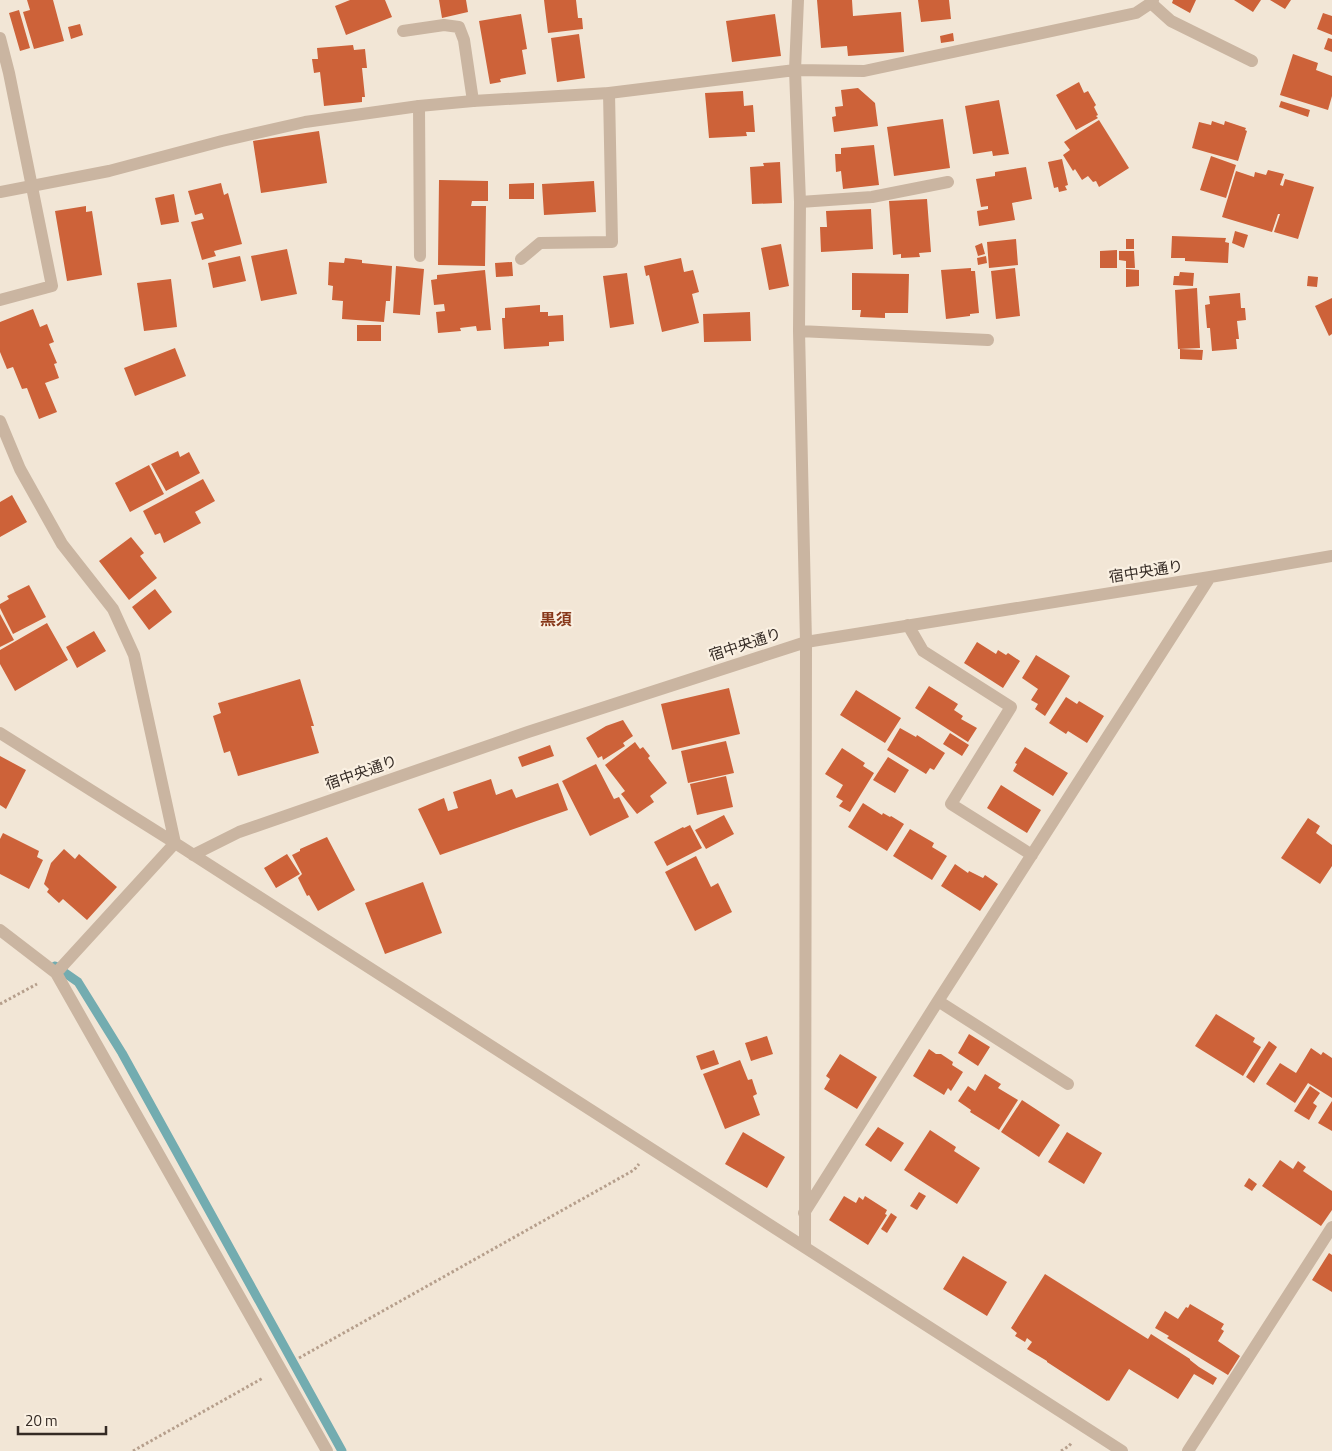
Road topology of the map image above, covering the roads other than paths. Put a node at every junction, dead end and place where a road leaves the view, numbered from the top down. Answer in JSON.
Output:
{"nodes":[{"id":1,"x":798,"y":0,"type":"edge"},
{"id":2,"x":1152,"y":2,"type":"edge"},
{"id":3,"x":403,"y":31,"type":"dead end"},
{"id":4,"x":0,"y":38,"type":"edge"},
{"id":5,"x":1252,"y":61,"type":"dead end"},
{"id":6,"x":795,"y":70,"type":"junction"},
{"id":7,"x":609,"y":93,"type":"junction"},
{"id":8,"x":473,"y":101,"type":"junction"},
{"id":9,"x":419,"y":106,"type":"junction"},
{"id":10,"x":948,"y":182,"type":"dead end"},
{"id":11,"x":32,"y":185,"type":"junction"},
{"id":12,"x":0,"y":192,"type":"edge"},
{"id":13,"x":800,"y":202,"type":"junction"},
{"id":14,"x":420,"y":256,"type":"dead end"},
{"id":15,"x":521,"y":259,"type":"dead end"},
{"id":16,"x":0,"y":300,"type":"edge"},
{"id":17,"x":799,"y":331,"type":"junction"},
{"id":18,"x":988,"y":340,"type":"dead end"},
{"id":19,"x":0,"y":421,"type":"edge"},
{"id":20,"x":1332,"y":556,"type":"edge"},
{"id":21,"x":1210,"y":577,"type":"junction"},
{"id":22,"x":908,"y":625,"type":"junction"},
{"id":23,"x":806,"y":642,"type":"junction"},
{"id":24,"x":0,"y":733,"type":"edge"},
{"id":25,"x":175,"y":843,"type":"junction"},
{"id":26,"x":193,"y":855,"type":"junction"},
{"id":27,"x":1032,"y":855,"type":"junction"},
{"id":28,"x":0,"y":930,"type":"edge"},
{"id":29,"x":56,"y":973,"type":"junction"},
{"id":30,"x":938,"y":1001,"type":"junction"},
{"id":31,"x":1068,"y":1084,"type":"dead end"},
{"id":32,"x":804,"y":1213,"type":"junction"},
{"id":33,"x":1332,"y":1227,"type":"edge"},
{"id":34,"x":804,"y":1247,"type":"junction"},
{"id":35,"x":327,"y":1451,"type":"edge"},
{"id":36,"x":1122,"y":1451,"type":"edge"},
{"id":37,"x":1188,"y":1451,"type":"edge"}],
"edges":[{"from":1,"to":6,"type":"street"},
{"from":2,"to":5,"type":"street"},
{"from":2,"to":6,"type":"street"},
{"from":3,"to":8,"type":"street"},
{"from":4,"to":11,"type":"street"},
{"from":6,"to":7,"type":"street"},
{"from":6,"to":13,"type":"street"},
{"from":7,"to":8,"type":"street"},
{"from":7,"to":15,"type":"street"},
{"from":8,"to":9,"type":"street"},
{"from":9,"to":11,"type":"street"},
{"from":9,"to":14,"type":"street"},
{"from":10,"to":13,"type":"street"},
{"from":11,"to":12,"type":"street"},
{"from":11,"to":16,"type":"street"},
{"from":13,"to":17,"type":"street"},
{"from":17,"to":18,"type":"street"},
{"from":17,"to":23,"type":"street"},
{"from":19,"to":25,"type":"street"},
{"from":20,"to":21,"type":"street","name":"宿中央通り"},
{"from":21,"to":22,"type":"street","name":"宿中央通り"},
{"from":21,"to":27,"type":"street"},
{"from":22,"to":23,"type":"street","name":"宿中央通り"},
{"from":22,"to":27,"type":"street"},
{"from":23,"to":26,"type":"street","name":"宿中央通り"},
{"from":23,"to":32,"type":"street"},
{"from":24,"to":25,"type":"street"},
{"from":25,"to":26,"type":"street"},
{"from":25,"to":29,"type":"street"},
{"from":26,"to":34,"type":"street"},
{"from":27,"to":30,"type":"street"},
{"from":28,"to":29,"type":"street"},
{"from":29,"to":35,"type":"street"},
{"from":30,"to":31,"type":"street"},
{"from":30,"to":32,"type":"street"},
{"from":32,"to":34,"type":"street"},
{"from":33,"to":37,"type":"street"},
{"from":34,"to":36,"type":"street"}]}
